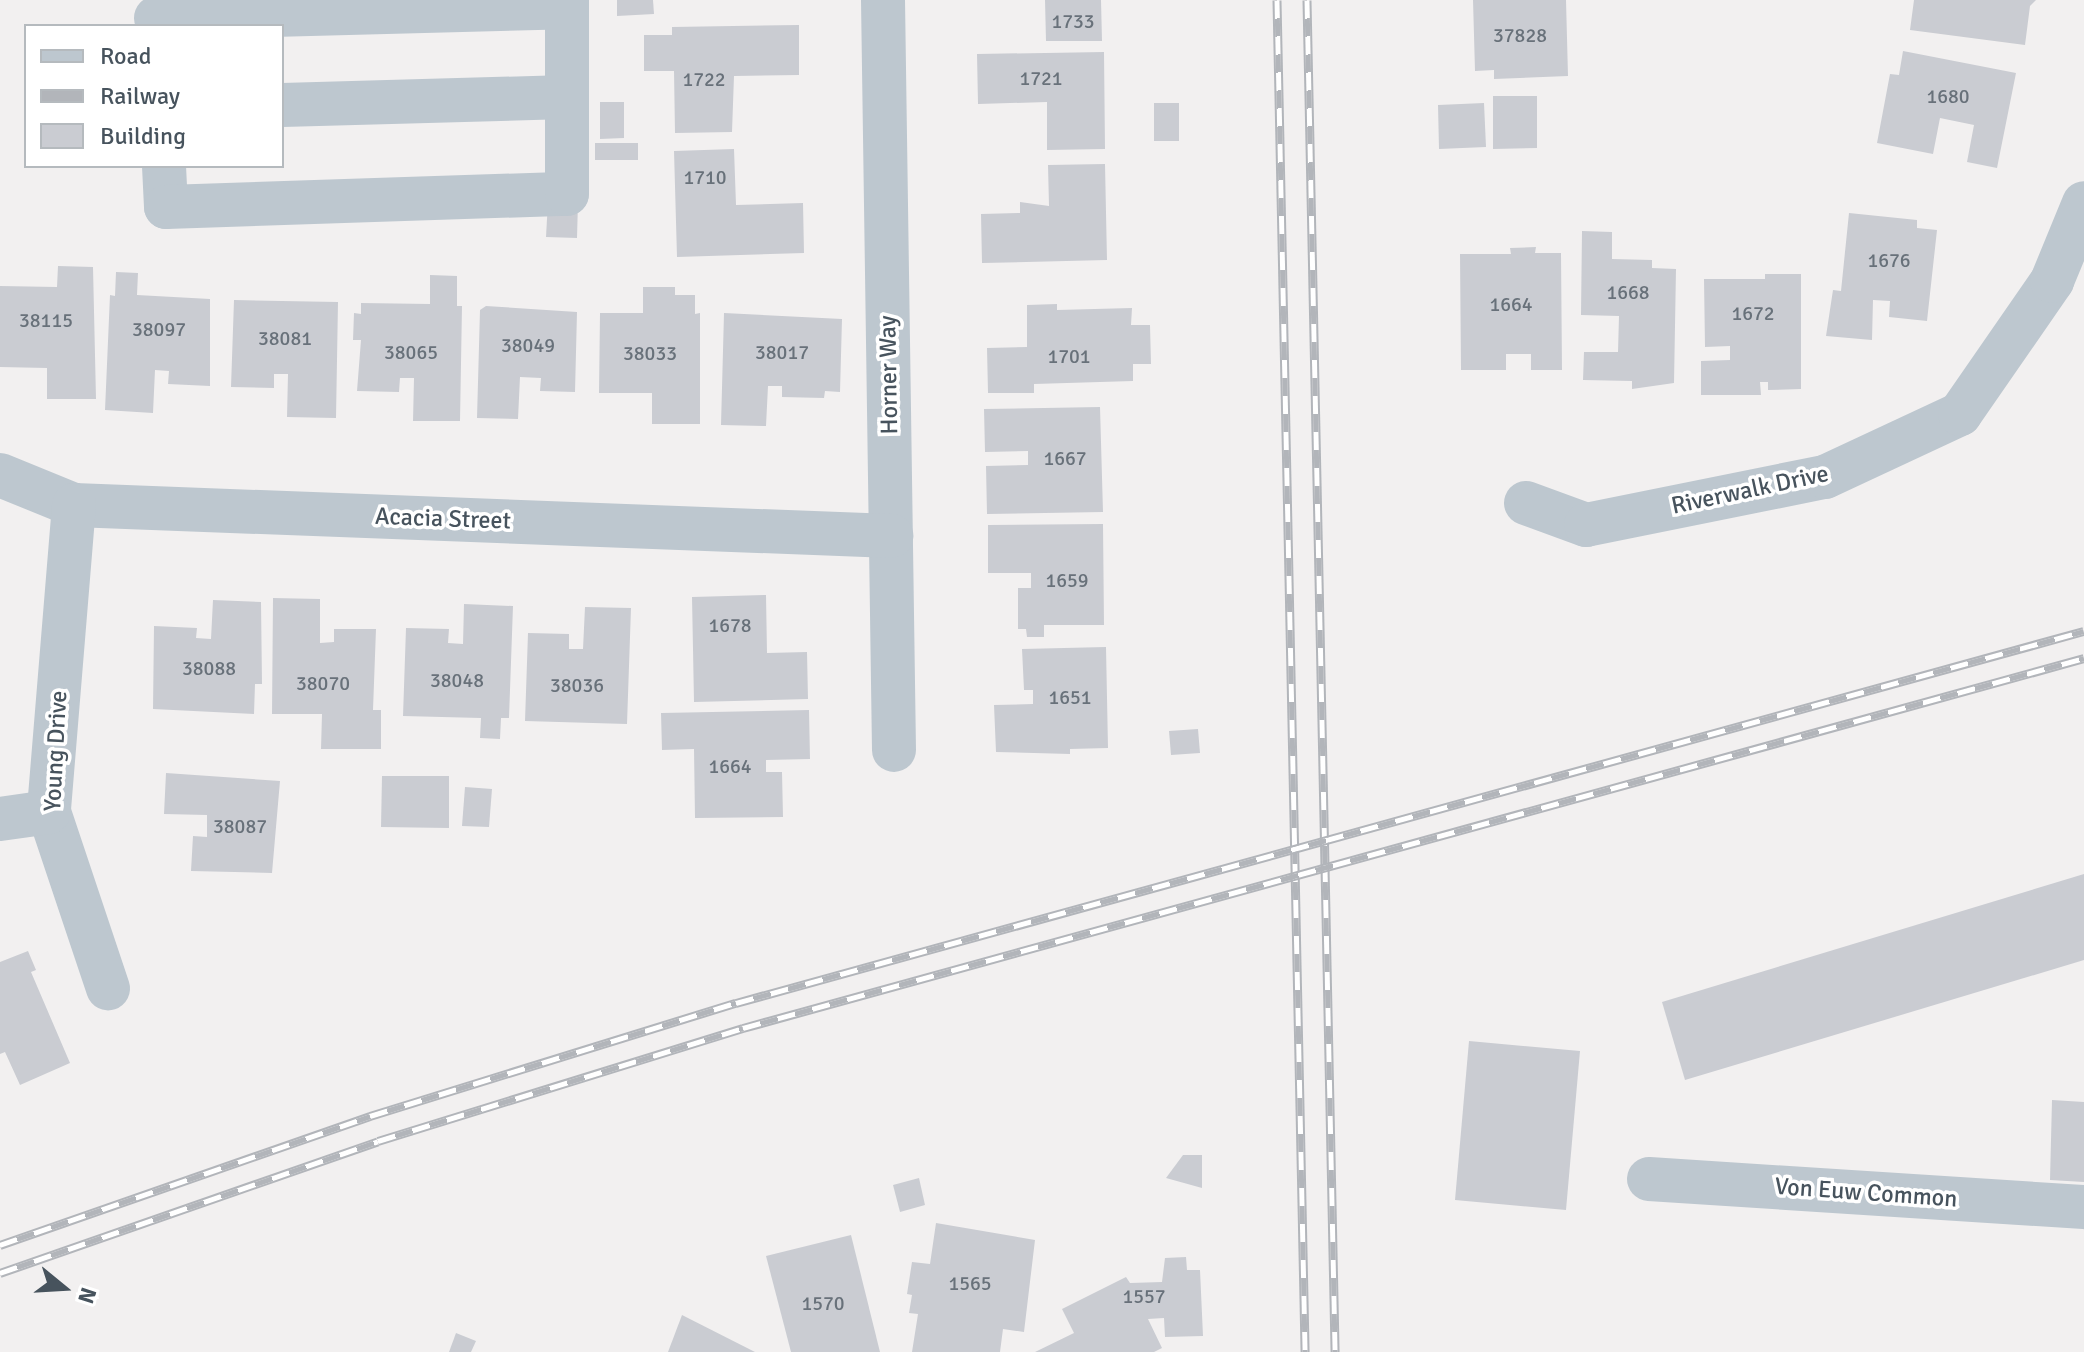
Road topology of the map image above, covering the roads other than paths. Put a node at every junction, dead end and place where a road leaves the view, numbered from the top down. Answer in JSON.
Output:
{"nodes":[{"id":1,"x":883,"y":0,"type":"edge"},
{"id":2,"x":567,"y":4,"type":"edge"},
{"id":3,"x":156,"y":15,"type":"edge"},
{"id":4,"x":567,"y":97,"type":"junction"},
{"id":5,"x":284,"y":105,"type":"edge"},
{"id":6,"x":165,"y":187,"type":"edge"},
{"id":7,"x":2084,"y":203,"type":"edge"},
{"id":8,"x":2068,"y":287,"type":"edge"},
{"id":9,"x":0,"y":475,"type":"edge"},
{"id":10,"x":1526,"y":503,"type":"dead end"},
{"id":11,"x":74,"y":505,"type":"junction"},
{"id":12,"x":891,"y":536,"type":"junction"},
{"id":13,"x":894,"y":750,"type":"dead end"},
{"id":14,"x":49,"y":812,"type":"junction"},
{"id":15,"x":0,"y":819,"type":"edge"},
{"id":16,"x":108,"y":988,"type":"dead end"},
{"id":17,"x":1649,"y":1179,"type":"dead end"},
{"id":18,"x":2084,"y":1207,"type":"edge"}],
"edges":[{"from":1,"to":12,"type":"street","name":"Horner Way"},
{"from":2,"to":3,"type":"street"},
{"from":2,"to":4,"type":"street"},
{"from":4,"to":5,"type":"street"},
{"from":4,"to":6,"type":"street"},
{"from":7,"to":8,"type":"street","name":"Riverwalk Drive"},
{"from":8,"to":10,"type":"street","name":"Riverwalk Drive"},
{"from":9,"to":11,"type":"street","name":"Acacia Street"},
{"from":11,"to":12,"type":"street","name":"Acacia Street"},
{"from":11,"to":14,"type":"street","name":"Young Drive"},
{"from":12,"to":13,"type":"street","name":"Horner Way"},
{"from":14,"to":15,"type":"street"},
{"from":14,"to":16,"type":"street","name":"Young Drive"},
{"from":17,"to":18,"type":"street","name":"Von Euw Common"}]}
